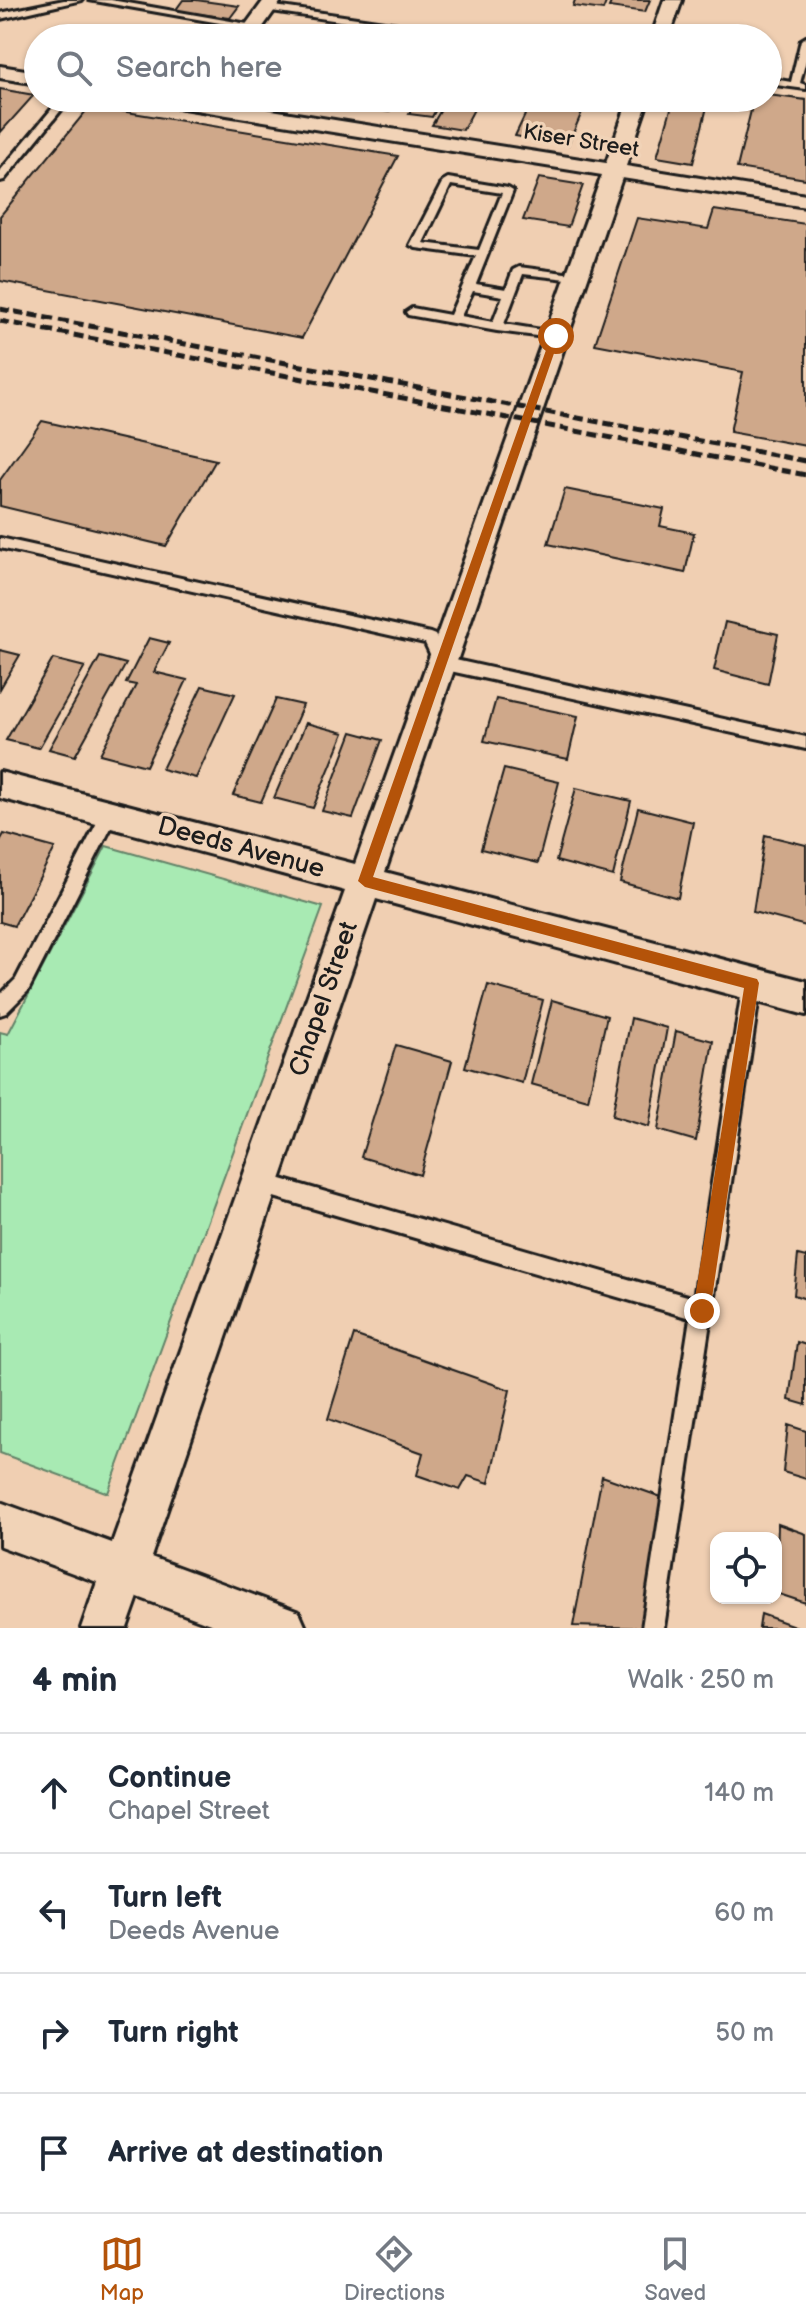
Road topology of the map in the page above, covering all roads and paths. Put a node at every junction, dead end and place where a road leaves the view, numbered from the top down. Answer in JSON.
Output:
{"nodes":[{"id":1,"x":77,"y":0,"type":"edge"},
{"id":2,"x":94,"y":0,"type":"edge"},
{"id":3,"x":673,"y":0,"type":"edge"},
{"id":4,"x":270,"y":4,"type":"edge"},
{"id":5,"x":0,"y":16,"type":"edge"},
{"id":6,"x":211,"y":24,"type":"edge"},
{"id":7,"x":256,"y":24,"type":"edge"},
{"id":8,"x":389,"y":24,"type":"edge"},
{"id":9,"x":665,"y":24,"type":"edge"},
{"id":10,"x":806,"y":40,"type":"edge"},
{"id":11,"x":0,"y":72,"type":"edge"},
{"id":12,"x":24,"y":76,"type":"edge"},
{"id":13,"x":801,"y":86,"type":"edge"},
{"id":14,"x":54,"y":112,"type":"edge"},
{"id":15,"x":262,"y":112,"type":"edge"},
{"id":16,"x":634,"y":112,"type":"edge"},
{"id":17,"x":613,"y":171,"type":"junction"},
{"id":18,"x":0,"y":178,"type":"edge"},
{"id":19,"x":806,"y":201,"type":"edge"},
{"id":20,"x":483,"y":254,"type":"junction"},
{"id":21,"x":576,"y":277,"type":"junction"},
{"id":22,"x":470,"y":287,"type":"junction"},
{"id":23,"x":510,"y":293,"type":"junction"},
{"id":24,"x":412,"y":312,"type":"dead end"},
{"id":25,"x":454,"y":319,"type":"junction"},
{"id":26,"x":497,"y":327,"type":"junction"},
{"id":27,"x":556,"y":336,"type":"junction"},
{"id":28,"x":0,"y":543,"type":"edge"},
{"id":29,"x":441,"y":663,"type":"junction"},
{"id":30,"x":806,"y":743,"type":"edge"},
{"id":31,"x":0,"y":785,"type":"edge"},
{"id":32,"x":110,"y":814,"type":"junction"},
{"id":33,"x":365,"y":881,"type":"junction"},
{"id":34,"x":752,"y":983,"type":"junction"},
{"id":35,"x":806,"y":998,"type":"edge"},
{"id":36,"x":0,"y":1007,"type":"edge"},
{"id":37,"x":260,"y":1183,"type":"junction"},
{"id":38,"x":702,"y":1311,"type":"junction"},
{"id":39,"x":0,"y":1524,"type":"edge"},
{"id":40,"x":124,"y":1570,"type":"junction"},
{"id":41,"x":104,"y":1628,"type":"edge"},
{"id":42,"x":283,"y":1628,"type":"edge"},
{"id":43,"x":653,"y":1628,"type":"edge"}],
"edges":[{"from":1,"to":5,"type":"lane"},
{"from":2,"to":6,"type":"lane"},
{"from":3,"to":9,"type":"street"},
{"from":4,"to":7,"type":"street"},
{"from":4,"to":8,"type":"lane"},
{"from":10,"to":13,"type":"lane"},
{"from":11,"to":12,"type":"street"},
{"from":14,"to":18,"type":"lane"},
{"from":15,"to":17,"type":"street","name":"Kiser Street"},
{"from":16,"to":17,"type":"street","name":"Chapel Street"},
{"from":17,"to":19,"type":"street","name":"Kiser Street"},
{"from":17,"to":21,"type":"street","name":"Chapel Street"},
{"from":20,"to":20,"type":"lane"},
{"from":20,"to":22,"type":"lane"},
{"from":21,"to":23,"type":"lane"},
{"from":21,"to":27,"type":"street","name":"Chapel Street"},
{"from":22,"to":23,"type":"lane"},
{"from":22,"to":25,"type":"lane"},
{"from":23,"to":26,"type":"lane"},
{"from":24,"to":25,"type":"lane"},
{"from":25,"to":26,"type":"lane"},
{"from":26,"to":27,"type":"lane"},
{"from":27,"to":29,"type":"street","name":"Chapel Street"},
{"from":28,"to":29,"type":"lane"},
{"from":29,"to":30,"type":"lane"},
{"from":29,"to":33,"type":"street","name":"Chapel Street"},
{"from":31,"to":32,"type":"street","name":"Deeds Avenue"},
{"from":32,"to":33,"type":"street","name":"Deeds Avenue"},
{"from":32,"to":36,"type":"lane"},
{"from":33,"to":34,"type":"street","name":"Deeds Avenue"},
{"from":33,"to":37,"type":"street","name":"Chapel Street"},
{"from":34,"to":35,"type":"street","name":"Deeds Avenue"},
{"from":34,"to":38,"type":"lane"},
{"from":37,"to":38,"type":"lane"},
{"from":37,"to":40,"type":"street","name":"Chapel Street"},
{"from":38,"to":43,"type":"lane"},
{"from":39,"to":40,"type":"street"},
{"from":40,"to":41,"type":"street","name":"Chapel Street"},
{"from":40,"to":42,"type":"street"}]}
